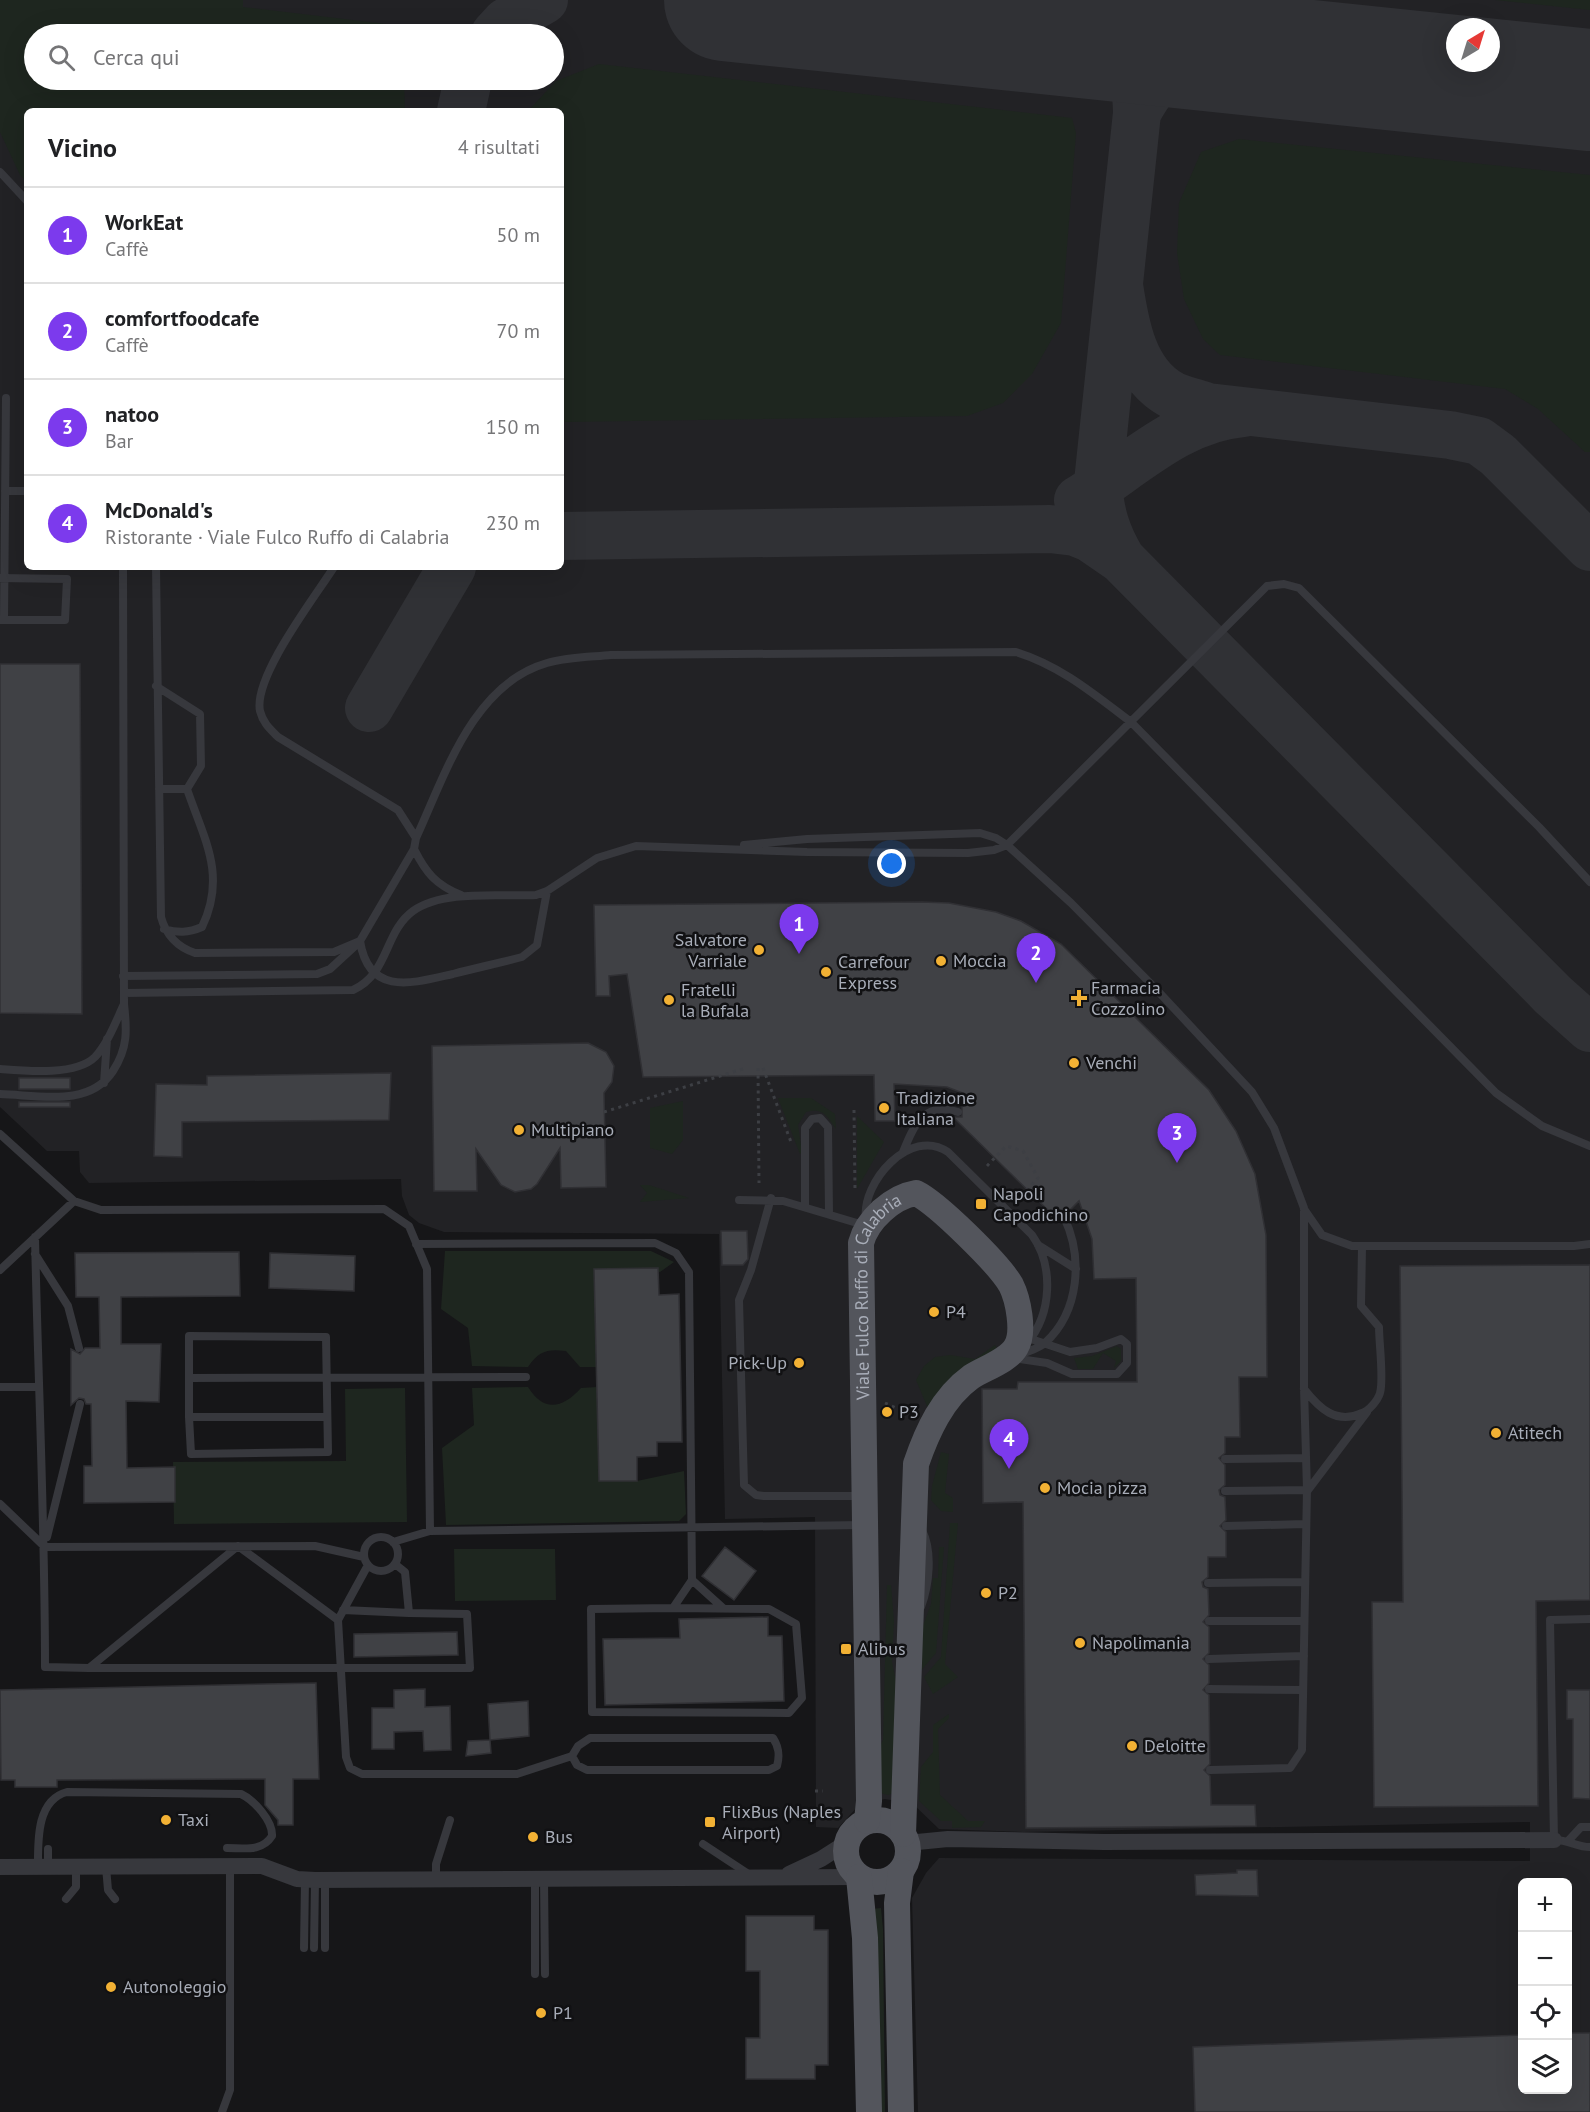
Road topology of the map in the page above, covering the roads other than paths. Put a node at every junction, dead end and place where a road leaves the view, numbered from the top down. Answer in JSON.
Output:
{"nodes":[{"id":1,"x":0,"y":172,"type":"edge"},
{"id":2,"x":24,"y":198,"type":"edge"},
{"id":3,"x":6,"y":398,"type":"dead end"},
{"id":4,"x":5,"y":491,"type":"junction"},
{"id":5,"x":24,"y":491,"type":"edge"},
{"id":6,"x":123,"y":570,"type":"edge"},
{"id":7,"x":156,"y":570,"type":"edge"},
{"id":8,"x":332,"y":570,"type":"edge"},
{"id":9,"x":2,"y":578,"type":"edge"},
{"id":10,"x":2,"y":620,"type":"edge"},
{"id":11,"x":156,"y":686,"type":"junction"},
{"id":12,"x":1131,"y":722,"type":"junction"},
{"id":13,"x":159,"y":789,"type":"junction"},
{"id":14,"x":187,"y":789,"type":"junction"},
{"id":15,"x":416,"y":838,"type":"junction"},
{"id":16,"x":1007,"y":845,"type":"junction"},
{"id":17,"x":717,"y":848,"type":"junction"},
{"id":18,"x":414,"y":849,"type":"junction"},
{"id":19,"x":1590,"y":882,"type":"edge"},
{"id":20,"x":547,"y":891,"type":"junction"},
{"id":21,"x":462,"y":895,"type":"junction"},
{"id":22,"x":164,"y":929,"type":"junction"},
{"id":23,"x":360,"y":941,"type":"junction"},
{"id":24,"x":375,"y":974,"type":"junction"},
{"id":25,"x":123,"y":976,"type":"junction"},
{"id":26,"x":124,"y":993,"type":"junction"},
{"id":27,"x":124,"y":1004,"type":"junction"},
{"id":28,"x":106,"y":1039,"type":"junction"},
{"id":29,"x":0,"y":1069,"type":"edge"},
{"id":30,"x":104,"y":1084,"type":"junction"},
{"id":31,"x":0,"y":1094,"type":"edge"},
{"id":32,"x":958,"y":1112,"type":"dead end"},
{"id":33,"x":0,"y":1134,"type":"edge"},
{"id":34,"x":1590,"y":1146,"type":"edge"},
{"id":35,"x":903,"y":1152,"type":"junction"},
{"id":36,"x":771,"y":1198,"type":"junction"},
{"id":37,"x":739,"y":1200,"type":"dead end"},
{"id":38,"x":74,"y":1201,"type":"junction"},
{"id":39,"x":805,"y":1207,"type":"junction"},
{"id":40,"x":1304,"y":1208,"type":"junction"},
{"id":41,"x":829,"y":1213,"type":"junction"},
{"id":42,"x":1064,"y":1217,"type":"dead end"},
{"id":43,"x":867,"y":1227,"type":"junction"},
{"id":44,"x":35,"y":1237,"type":"junction"},
{"id":45,"x":416,"y":1244,"type":"junction"},
{"id":46,"x":1590,"y":1244,"type":"edge"},
{"id":47,"x":1038,"y":1245,"type":"junction"},
{"id":48,"x":1362,"y":1247,"type":"junction"},
{"id":49,"x":35,"y":1254,"type":"junction"},
{"id":50,"x":1076,"y":1269,"type":"junction"},
{"id":51,"x":0,"y":1270,"type":"edge"},
{"id":52,"x":1043,"y":1344,"type":"junction"},
{"id":53,"x":79,"y":1348,"type":"dead end"},
{"id":54,"x":1016,"y":1348,"type":"junction"},
{"id":55,"x":526,"y":1377,"type":"dead end"},
{"id":56,"x":189,"y":1378,"type":"junction"},
{"id":57,"x":428,"y":1378,"type":"junction"},
{"id":58,"x":326,"y":1379,"type":"junction"},
{"id":59,"x":0,"y":1387,"type":"edge"},
{"id":60,"x":38,"y":1387,"type":"junction"},
{"id":61,"x":1304,"y":1388,"type":"junction"},
{"id":62,"x":80,"y":1404,"type":"dead end"},
{"id":63,"x":1367,"y":1411,"type":"junction"},
{"id":64,"x":189,"y":1417,"type":"junction"},
{"id":65,"x":326,"y":1417,"type":"junction"},
{"id":66,"x":1306,"y":1458,"type":"junction"},
{"id":67,"x":1225,"y":1459,"type":"dead end"},
{"id":68,"x":1307,"y":1490,"type":"junction"},
{"id":69,"x":1225,"y":1491,"type":"dead end"},
{"id":70,"x":865,"y":1496,"type":"junction"},
{"id":71,"x":0,"y":1504,"type":"edge"},
{"id":72,"x":1305,"y":1524,"type":"junction"},
{"id":73,"x":865,"y":1525,"type":"junction"},
{"id":74,"x":1226,"y":1526,"type":"dead end"},
{"id":75,"x":692,"y":1527,"type":"junction"},
{"id":76,"x":429,"y":1531,"type":"junction"},
{"id":77,"x":393,"y":1542,"type":"junction"},
{"id":78,"x":238,"y":1546,"type":"junction"},
{"id":79,"x":45,"y":1547,"type":"junction"},
{"id":80,"x":366,"y":1561,"type":"junction"},
{"id":81,"x":395,"y":1564,"type":"junction"},
{"id":82,"x":692,"y":1580,"type":"junction"},
{"id":83,"x":1305,"y":1582,"type":"junction"},
{"id":84,"x":1208,"y":1584,"type":"dead end"},
{"id":85,"x":673,"y":1608,"type":"junction"},
{"id":86,"x":723,"y":1608,"type":"junction"},
{"id":87,"x":344,"y":1610,"type":"junction"},
{"id":88,"x":409,"y":1612,"type":"junction"},
{"id":89,"x":1590,"y":1619,"type":"edge"},
{"id":90,"x":338,"y":1620,"type":"junction"},
{"id":91,"x":1209,"y":1621,"type":"dead end"},
{"id":92,"x":1304,"y":1621,"type":"junction"},
{"id":93,"x":1304,"y":1656,"type":"junction"},
{"id":94,"x":1209,"y":1659,"type":"dead end"},
{"id":95,"x":341,"y":1666,"type":"junction"},
{"id":96,"x":89,"y":1668,"type":"junction"},
{"id":97,"x":1209,"y":1689,"type":"dead end"},
{"id":98,"x":1303,"y":1690,"type":"junction"},
{"id":99,"x":572,"y":1756,"type":"junction"},
{"id":100,"x":1210,"y":1770,"type":"dead end"},
{"id":101,"x":450,"y":1820,"type":"dead end"},
{"id":102,"x":867,"y":1821,"type":"junction"},
{"id":103,"x":1590,"y":1827,"type":"edge"},
{"id":104,"x":905,"y":1839,"type":"junction"},
{"id":105,"x":1562,"y":1840,"type":"junction"},
{"id":106,"x":846,"y":1843,"type":"junction"},
{"id":107,"x":703,"y":1844,"type":"dead end"},
{"id":108,"x":1590,"y":1847,"type":"edge"},
{"id":109,"x":227,"y":1848,"type":"dead end"},
{"id":110,"x":48,"y":1849,"type":"dead end"},
{"id":111,"x":230,"y":1866,"type":"junction"},
{"id":112,"x":0,"y":1867,"type":"edge"},
{"id":113,"x":106,"y":1867,"type":"junction"},
{"id":114,"x":43,"y":1868,"type":"junction"},
{"id":115,"x":76,"y":1868,"type":"junction"},
{"id":116,"x":902,"y":1871,"type":"junction"},
{"id":117,"x":783,"y":1877,"type":"junction"},
{"id":118,"x":859,"y":1877,"type":"junction"},
{"id":119,"x":754,"y":1878,"type":"junction"},
{"id":120,"x":540,"y":1879,"type":"junction"},
{"id":121,"x":315,"y":1880,"type":"junction"},
{"id":122,"x":436,"y":1880,"type":"junction"},
{"id":123,"x":66,"y":1899,"type":"dead end"},
{"id":124,"x":115,"y":1899,"type":"dead end"},
{"id":125,"x":304,"y":1948,"type":"dead end"},
{"id":126,"x":314,"y":1948,"type":"dead end"},
{"id":127,"x":325,"y":1948,"type":"dead end"},
{"id":128,"x":535,"y":1974,"type":"dead end"},
{"id":129,"x":545,"y":1974,"type":"dead end"},
{"id":130,"x":222,"y":2112,"type":"edge"},
{"id":131,"x":869,"y":2112,"type":"edge"},
{"id":132,"x":901,"y":2112,"type":"edge"}],
"edges":[{"from":1,"to":2,"type":"lane"},
{"from":3,"to":4,"type":"lane"},
{"from":4,"to":5,"type":"lane"},
{"from":4,"to":9,"type":"lane"},
{"from":6,"to":25,"type":"lane"},
{"from":7,"to":11,"type":"lane"},
{"from":8,"to":15,"type":"lane"},
{"from":9,"to":10,"type":"lane"},
{"from":9,"to":10,"type":"lane"},
{"from":11,"to":13,"type":"lane"},
{"from":11,"to":14,"type":"lane"},
{"from":12,"to":15,"type":"lane"},
{"from":12,"to":16,"type":"lane"},
{"from":12,"to":19,"type":"lane"},
{"from":12,"to":34,"type":"lane"},
{"from":13,"to":14,"type":"lane"},
{"from":13,"to":22,"type":"lane"},
{"from":14,"to":22,"type":"lane"},
{"from":15,"to":18,"type":"lane"},
{"from":16,"to":17,"type":"lane"},
{"from":16,"to":17,"type":"lane"},
{"from":16,"to":40,"type":"lane"},
{"from":17,"to":20,"type":"lane"},
{"from":18,"to":21,"type":"lane"},
{"from":18,"to":23,"type":"lane"},
{"from":20,"to":21,"type":"lane"},
{"from":20,"to":24,"type":"lane"},
{"from":21,"to":24,"type":"lane"},
{"from":22,"to":23,"type":"lane"},
{"from":23,"to":24,"type":"lane"},
{"from":23,"to":25,"type":"lane"},
{"from":24,"to":26,"type":"lane"},
{"from":25,"to":26,"type":"lane"},
{"from":26,"to":27,"type":"lane"},
{"from":27,"to":28,"type":"lane"},
{"from":27,"to":30,"type":"lane"},
{"from":28,"to":29,"type":"lane"},
{"from":28,"to":30,"type":"lane"},
{"from":30,"to":31,"type":"lane"},
{"from":32,"to":35,"type":"lane"},
{"from":33,"to":38,"type":"lane"},
{"from":35,"to":43,"type":"lane"},
{"from":35,"to":47,"type":"lane"},
{"from":36,"to":37,"type":"lane"},
{"from":36,"to":39,"type":"lane"},
{"from":36,"to":70,"type":"lane"},
{"from":38,"to":44,"type":"lane"},
{"from":38,"to":45,"type":"lane"},
{"from":39,"to":41,"type":"lane"},
{"from":39,"to":41,"type":"lane"},
{"from":40,"to":48,"type":"lane"},
{"from":40,"to":61,"type":"lane"},
{"from":41,"to":43,"type":"lane"},
{"from":42,"to":50,"type":"lane"},
{"from":43,"to":54,"type":"main road","name":"Viale Fulco Ruffo di Calabria"},
{"from":43,"to":70,"type":"main road","name":"Viale Fulco Ruffo di Calabria"},
{"from":44,"to":49,"type":"lane"},
{"from":44,"to":51,"type":"lane"},
{"from":45,"to":57,"type":"lane"},
{"from":45,"to":75,"type":"lane"},
{"from":46,"to":48,"type":"lane"},
{"from":47,"to":50,"type":"lane"},
{"from":47,"to":54,"type":"lane"},
{"from":48,"to":63,"type":"lane"},
{"from":49,"to":53,"type":"lane"},
{"from":49,"to":60,"type":"lane"},
{"from":50,"to":52,"type":"lane"},
{"from":52,"to":54,"type":"lane"},
{"from":52,"to":54,"type":"lane"},
{"from":52,"to":54,"type":"lane"},
{"from":54,"to":104,"type":"main road"},
{"from":55,"to":57,"type":"lane"},
{"from":56,"to":58,"type":"lane"},
{"from":56,"to":58,"type":"lane"},
{"from":56,"to":64,"type":"lane"},
{"from":57,"to":58,"type":"lane"},
{"from":57,"to":76,"type":"lane"},
{"from":58,"to":65,"type":"lane"},
{"from":59,"to":60,"type":"lane"},
{"from":60,"to":79,"type":"lane"},
{"from":61,"to":63,"type":"lane"},
{"from":61,"to":66,"type":"lane"},
{"from":62,"to":79,"type":"lane"},
{"from":63,"to":68,"type":"lane"},
{"from":64,"to":65,"type":"lane"},
{"from":64,"to":65,"type":"lane"},
{"from":66,"to":67,"type":"lane"},
{"from":66,"to":68,"type":"lane"},
{"from":68,"to":69,"type":"lane"},
{"from":68,"to":72,"type":"lane"},
{"from":70,"to":73,"type":"main road","name":"Viale Fulco Ruffo di Calabria"},
{"from":71,"to":79,"type":"lane"},
{"from":72,"to":74,"type":"lane"},
{"from":72,"to":83,"type":"lane"},
{"from":73,"to":75,"type":"lane"},
{"from":73,"to":102,"type":"main road","name":"Viale Fulco Ruffo di Calabria"},
{"from":75,"to":76,"type":"lane"},
{"from":75,"to":82,"type":"lane"},
{"from":76,"to":77,"type":"lane"},
{"from":77,"to":80,"type":"lane"},
{"from":77,"to":81,"type":"lane"},
{"from":78,"to":79,"type":"lane"},
{"from":78,"to":80,"type":"lane"},
{"from":78,"to":90,"type":"lane"},
{"from":78,"to":96,"type":"lane"},
{"from":79,"to":96,"type":"lane"},
{"from":80,"to":81,"type":"lane"},
{"from":80,"to":87,"type":"lane"},
{"from":81,"to":88,"type":"lane"},
{"from":82,"to":85,"type":"lane"},
{"from":82,"to":86,"type":"lane"},
{"from":83,"to":84,"type":"lane"},
{"from":83,"to":92,"type":"lane"},
{"from":85,"to":86,"type":"lane"},
{"from":85,"to":86,"type":"lane"},
{"from":87,"to":88,"type":"lane"},
{"from":87,"to":90,"type":"lane"},
{"from":88,"to":95,"type":"lane"},
{"from":89,"to":105,"type":"lane"},
{"from":90,"to":95,"type":"lane"},
{"from":91,"to":92,"type":"lane"},
{"from":92,"to":93,"type":"lane"},
{"from":93,"to":94,"type":"lane"},
{"from":93,"to":98,"type":"lane"},
{"from":95,"to":96,"type":"lane"},
{"from":95,"to":99,"type":"lane"},
{"from":97,"to":98,"type":"lane"},
{"from":98,"to":100,"type":"lane"},
{"from":99,"to":99,"type":"lane"},
{"from":101,"to":122,"type":"lane"},
{"from":102,"to":104,"type":"main road"},
{"from":102,"to":106,"type":"main road"},
{"from":103,"to":105,"type":"lane"},
{"from":104,"to":105,"type":"street"},
{"from":104,"to":116,"type":"main road"},
{"from":105,"to":108,"type":"lane"},
{"from":106,"to":117,"type":"street"},
{"from":106,"to":118,"type":"main road"},
{"from":107,"to":119,"type":"lane"},
{"from":109,"to":114,"type":"lane"},
{"from":110,"to":114,"type":"lane"},
{"from":111,"to":113,"type":"street"},
{"from":111,"to":121,"type":"street"},
{"from":111,"to":130,"type":"lane"},
{"from":112,"to":114,"type":"street"},
{"from":113,"to":115,"type":"street"},
{"from":113,"to":124,"type":"lane"},
{"from":114,"to":115,"type":"street"},
{"from":115,"to":123,"type":"lane"},
{"from":116,"to":118,"type":"main road"},
{"from":116,"to":132,"type":"main road"},
{"from":117,"to":118,"type":"street"},
{"from":117,"to":119,"type":"street"},
{"from":118,"to":131,"type":"main road"},
{"from":119,"to":120,"type":"street"},
{"from":120,"to":122,"type":"street"},
{"from":120,"to":128,"type":"lane"},
{"from":120,"to":129,"type":"lane"},
{"from":121,"to":122,"type":"street"},
{"from":121,"to":125,"type":"lane"},
{"from":121,"to":126,"type":"lane"},
{"from":121,"to":127,"type":"lane"}]}
